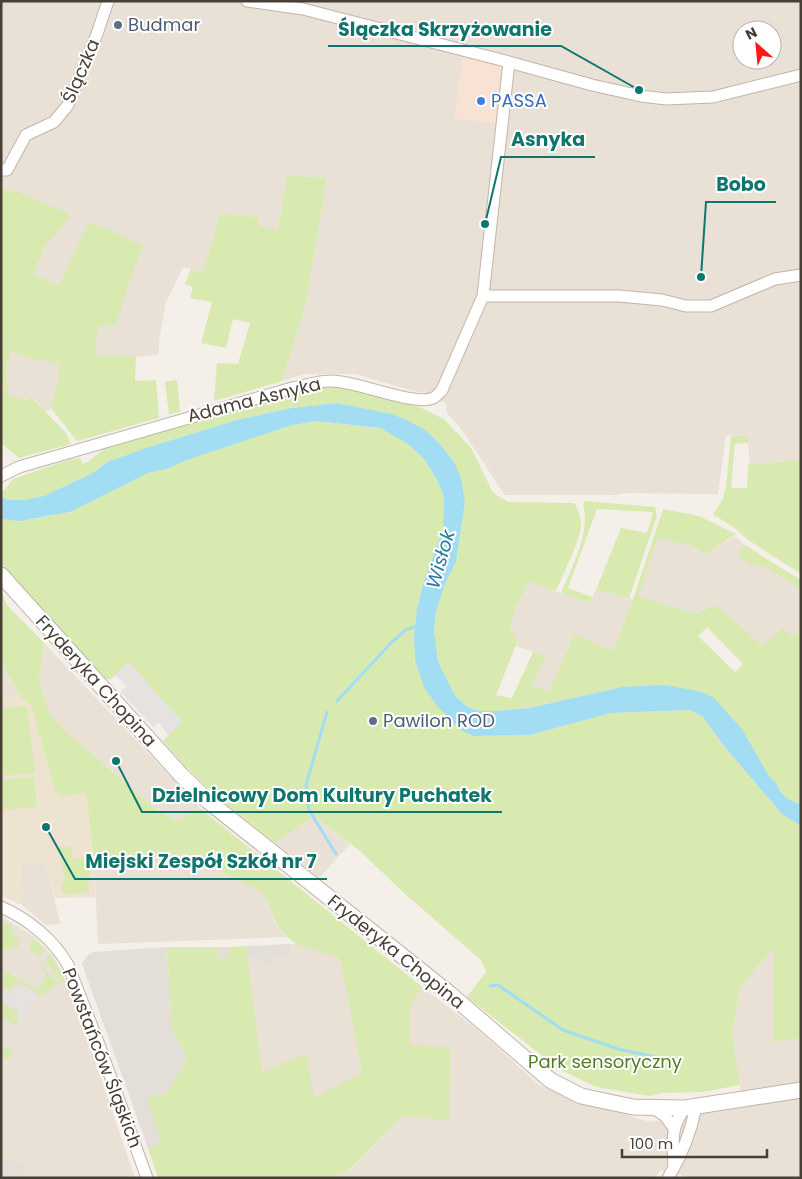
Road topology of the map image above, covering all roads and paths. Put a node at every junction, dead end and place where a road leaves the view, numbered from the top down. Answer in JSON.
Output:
{"nodes":[{"id":1,"x":108,"y":1,"type":"edge"},
{"id":2,"x":247,"y":1,"type":"edge"},
{"id":3,"x":509,"y":62,"type":"junction"},
{"id":4,"x":801,"y":75,"type":"edge"},
{"id":5,"x":1,"y":170,"type":"edge"},
{"id":6,"x":801,"y":274,"type":"edge"},
{"id":7,"x":483,"y":296,"type":"junction"},
{"id":8,"x":2,"y":475,"type":"edge"},
{"id":9,"x":1,"y":576,"type":"edge"},
{"id":10,"x":1,"y":907,"type":"edge"},
{"id":11,"x":801,"y":1090,"type":"edge"},
{"id":12,"x":717,"y":1102,"type":"junction"},
{"id":13,"x":691,"y":1107,"type":"junction"},
{"id":14,"x":653,"y":1108,"type":"junction"},
{"id":15,"x":692,"y":1126,"type":"junction"},
{"id":16,"x":674,"y":1128,"type":"junction"},
{"id":17,"x":671,"y":1173,"type":"edge"},
{"id":18,"x":146,"y":1178,"type":"edge"}],
"edges":[{"from":1,"to":5,"type":"street","name":"Ślączka"},
{"from":2,"to":3,"type":"street"},
{"from":3,"to":4,"type":"street"},
{"from":3,"to":7,"type":"street","name":"Adama Asnyka"},
{"from":6,"to":7,"type":"street"},
{"from":7,"to":8,"type":"street","name":"Adama Asnyka"},
{"from":9,"to":14,"type":"street","name":"Fryderyka Chopina"},
{"from":10,"to":18,"type":"street","name":"Powstańców Śląskich"},
{"from":11,"to":12,"type":"street","name":"Fryderyka Chopina"},
{"from":12,"to":13,"type":"street","name":"Fryderyka Chopina"},
{"from":12,"to":15,"type":"street"},
{"from":13,"to":14,"type":"street","name":"Fryderyka Chopina"},
{"from":13,"to":15,"type":"street"},
{"from":13,"to":16,"type":"street"},
{"from":14,"to":16,"type":"street"},
{"from":15,"to":17,"type":"street"},
{"from":16,"to":17,"type":"street"}]}
